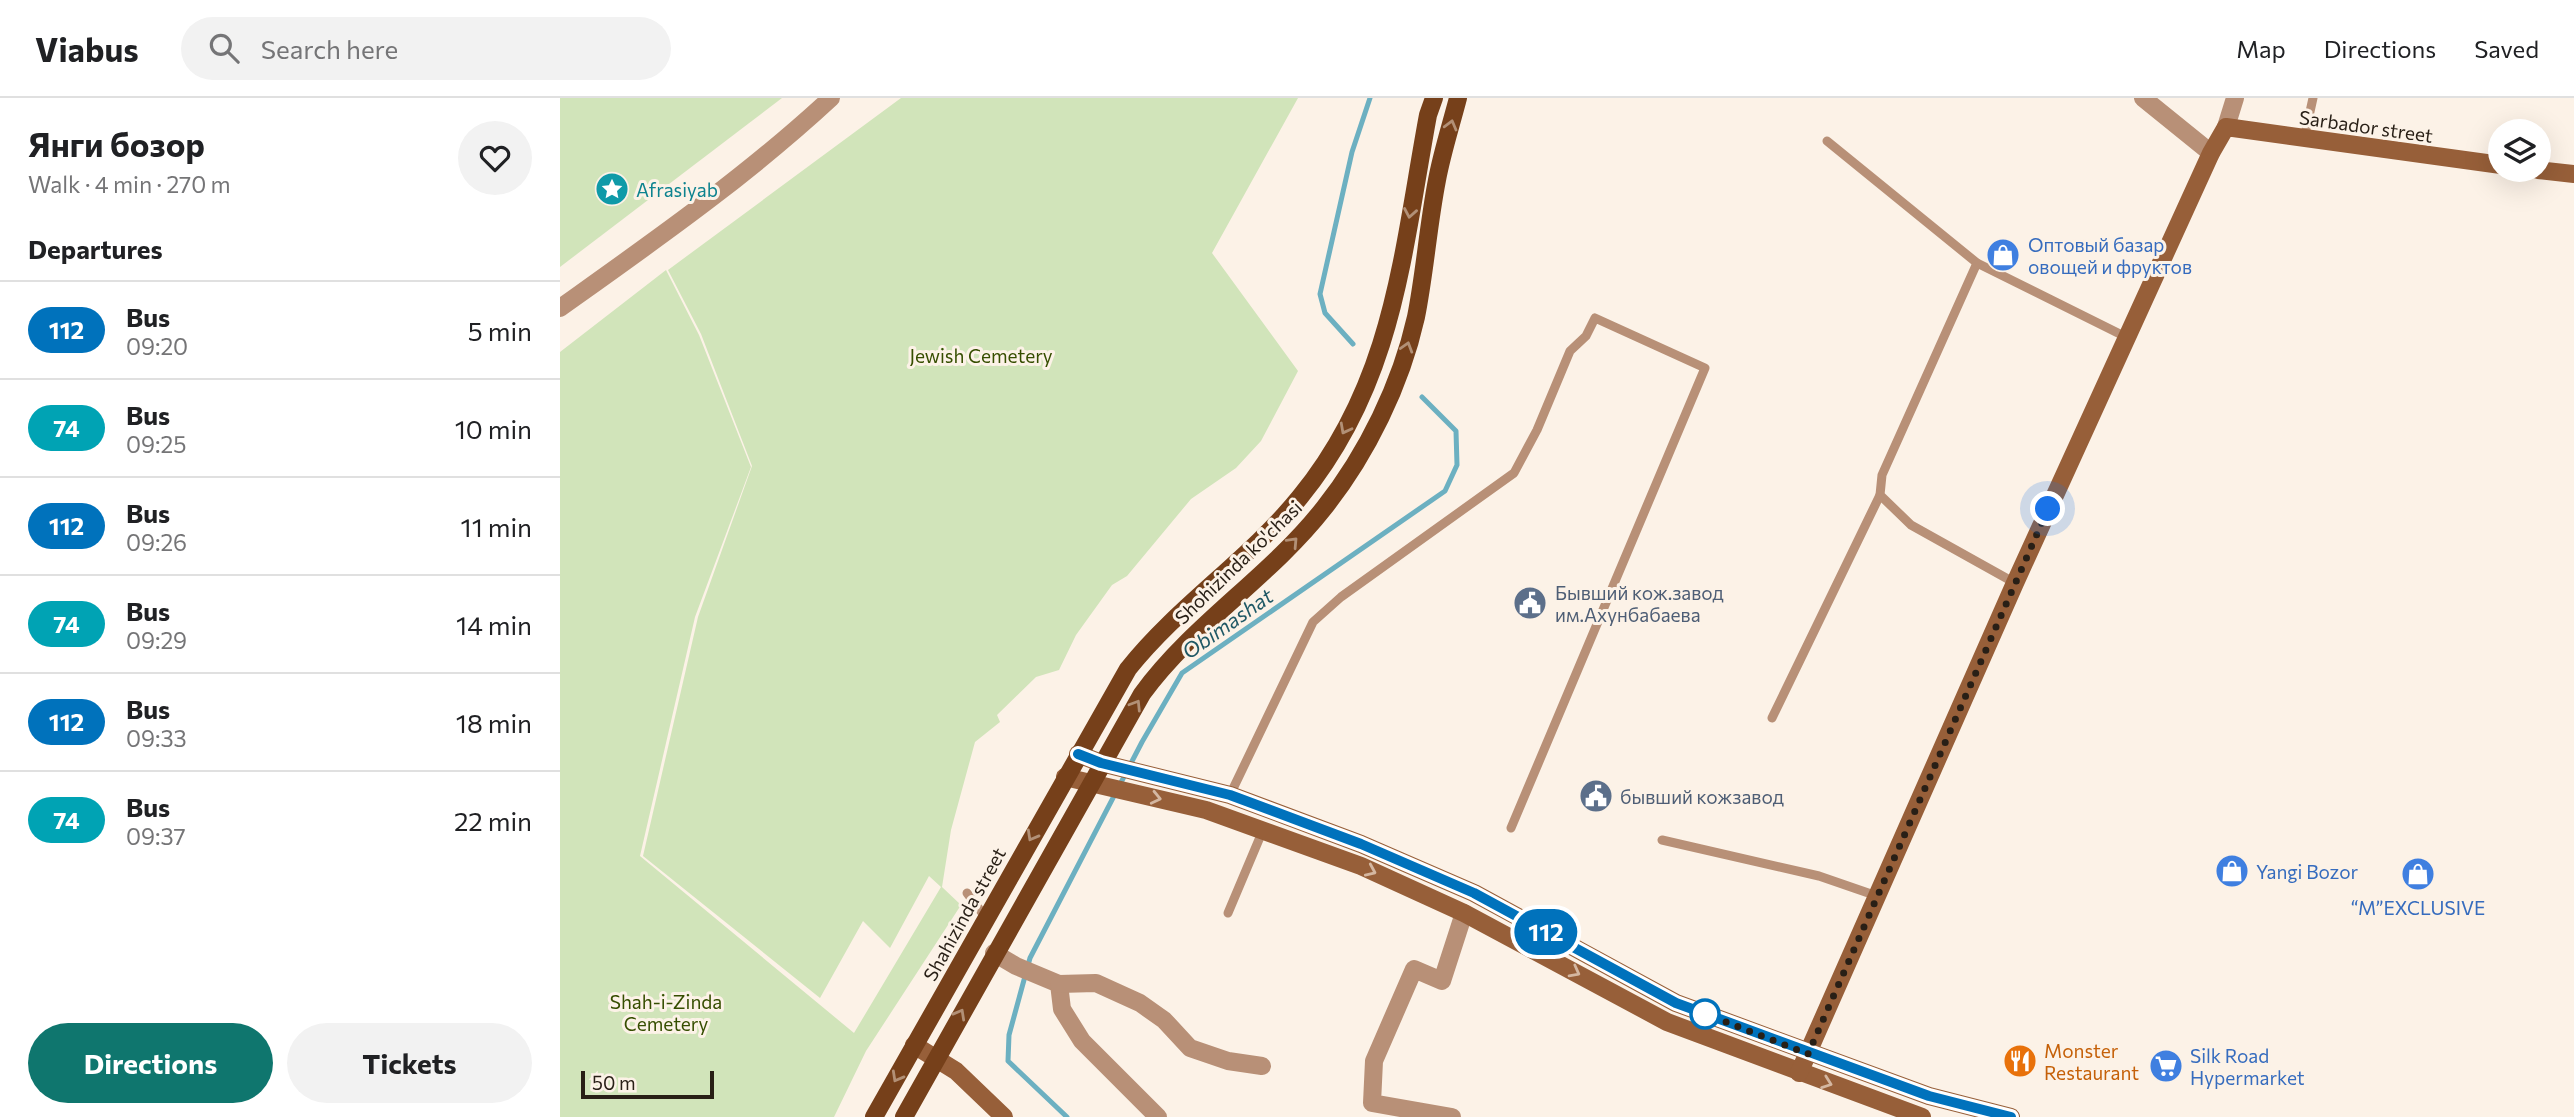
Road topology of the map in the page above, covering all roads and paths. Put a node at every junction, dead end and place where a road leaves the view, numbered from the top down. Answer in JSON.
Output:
{"nodes":[{"id":1,"x":831,"y":98,"type":"edge"},
{"id":2,"x":1434,"y":98,"type":"edge"},
{"id":3,"x":1458,"y":98,"type":"edge"},
{"id":4,"x":2143,"y":98,"type":"edge"},
{"id":5,"x":2235,"y":98,"type":"edge"},
{"id":6,"x":2313,"y":98,"type":"edge"},
{"id":7,"x":2226,"y":127,"type":"junction"},
{"id":8,"x":2304,"y":139,"type":"junction"},
{"id":9,"x":1827,"y":141,"type":"dead end"},
{"id":10,"x":2211,"y":153,"type":"junction"},
{"id":11,"x":2488,"y":163,"type":"edge"},
{"id":12,"x":2551,"y":171,"type":"edge"},
{"id":13,"x":2574,"y":174,"type":"edge"},
{"id":14,"x":1977,"y":263,"type":"junction"},
{"id":15,"x":560,"y":307,"type":"edge"},
{"id":16,"x":2126,"y":337,"type":"junction"},
{"id":17,"x":1880,"y":495,"type":"junction"},
{"id":18,"x":2015,"y":583,"type":"junction"},
{"id":19,"x":1772,"y":718,"type":"dead end"},
{"id":20,"x":1078,"y":754,"type":"junction"},
{"id":21,"x":1101,"y":763,"type":"junction"},
{"id":22,"x":1065,"y":777,"type":"junction"},
{"id":23,"x":1089,"y":784,"type":"junction"},
{"id":24,"x":1230,"y":795,"type":"junction"},
{"id":25,"x":1511,"y":828,"type":"dead end"},
{"id":26,"x":1263,"y":830,"type":"junction"},
{"id":27,"x":1662,"y":840,"type":"dead end"},
{"id":28,"x":967,"y":893,"type":"dead end"},
{"id":29,"x":1877,"y":896,"type":"junction"},
{"id":30,"x":1228,"y":913,"type":"dead end"},
{"id":31,"x":1464,"y":913,"type":"junction"},
{"id":32,"x":986,"y":918,"type":"junction"},
{"id":33,"x":993,"y":953,"type":"junction"},
{"id":34,"x":1054,"y":982,"type":"junction"},
{"id":35,"x":914,"y":1045,"type":"junction"},
{"id":36,"x":1808,"y":1054,"type":"junction"},
{"id":37,"x":934,"y":1059,"type":"junction"},
{"id":38,"x":1262,"y":1066,"type":"dead end"},
{"id":39,"x":1799,"y":1073,"type":"junction"},
{"id":40,"x":874,"y":1117,"type":"edge"},
{"id":41,"x":904,"y":1117,"type":"edge"},
{"id":42,"x":1004,"y":1117,"type":"edge"},
{"id":43,"x":1158,"y":1117,"type":"edge"},
{"id":44,"x":1452,"y":1117,"type":"edge"},
{"id":45,"x":1923,"y":1117,"type":"edge"},
{"id":46,"x":2011,"y":1117,"type":"edge"}],
"edges":[{"from":1,"to":15,"type":"street"},
{"from":2,"to":20,"type":"main road","name":"Shohizinda ko'chasi","one_way":true},
{"from":21,"to":3,"type":"main road","name":"Shohizinda ko'chasi","one_way":true},
{"from":4,"to":10,"type":"street"},
{"from":5,"to":7,"type":"street"},
{"from":6,"to":8,"type":"lane"},
{"from":7,"to":8,"type":"main road","name":"Sarbador street"},
{"from":7,"to":10,"type":"main road"},
{"from":8,"to":11,"type":"main road","name":"Sarbador street"},
{"from":9,"to":14,"type":"lane"},
{"from":10,"to":16,"type":"main road"},
{"from":12,"to":13,"type":"main road"},
{"from":14,"to":16,"type":"lane"},
{"from":14,"to":17,"type":"lane"},
{"from":16,"to":18,"type":"main road"},
{"from":17,"to":18,"type":"lane"},
{"from":17,"to":19,"type":"lane"},
{"from":18,"to":29,"type":"main road"},
{"from":20,"to":21,"type":"main road"},
{"from":20,"to":22,"type":"main road","name":"Shahizinda street"},
{"from":21,"to":23,"type":"main road"},
{"from":21,"to":24,"type":"main road"},
{"from":22,"to":23,"type":"main road"},
{"from":22,"to":32,"type":"main road","name":"Shahizinda street","one_way":true},
{"from":23,"to":26,"type":"main road","one_way":true},
{"from":23,"to":33,"type":"main road"},
{"from":24,"to":25,"type":"lane"},
{"from":24,"to":36,"type":"main road"},
{"from":26,"to":30,"type":"lane"},
{"from":26,"to":31,"type":"main road","one_way":true},
{"from":27,"to":29,"type":"lane"},
{"from":28,"to":32,"type":"lane"},
{"from":29,"to":36,"type":"main road"},
{"from":31,"to":39,"type":"main road","one_way":true},
{"from":31,"to":44,"type":"street"},
{"from":32,"to":35,"type":"main road","name":"Shahizinda street"},
{"from":33,"to":34,"type":"street"},
{"from":37,"to":33,"type":"main road","one_way":true},
{"from":34,"to":38,"type":"street"},
{"from":34,"to":43,"type":"street"},
{"from":35,"to":37,"type":"main road"},
{"from":35,"to":40,"type":"main road","name":"Shahizinda street","one_way":true},
{"from":36,"to":39,"type":"main road"},
{"from":36,"to":46,"type":"main road"},
{"from":37,"to":41,"type":"main road"},
{"from":37,"to":42,"type":"main road"},
{"from":39,"to":45,"type":"main road","one_way":true}]}
